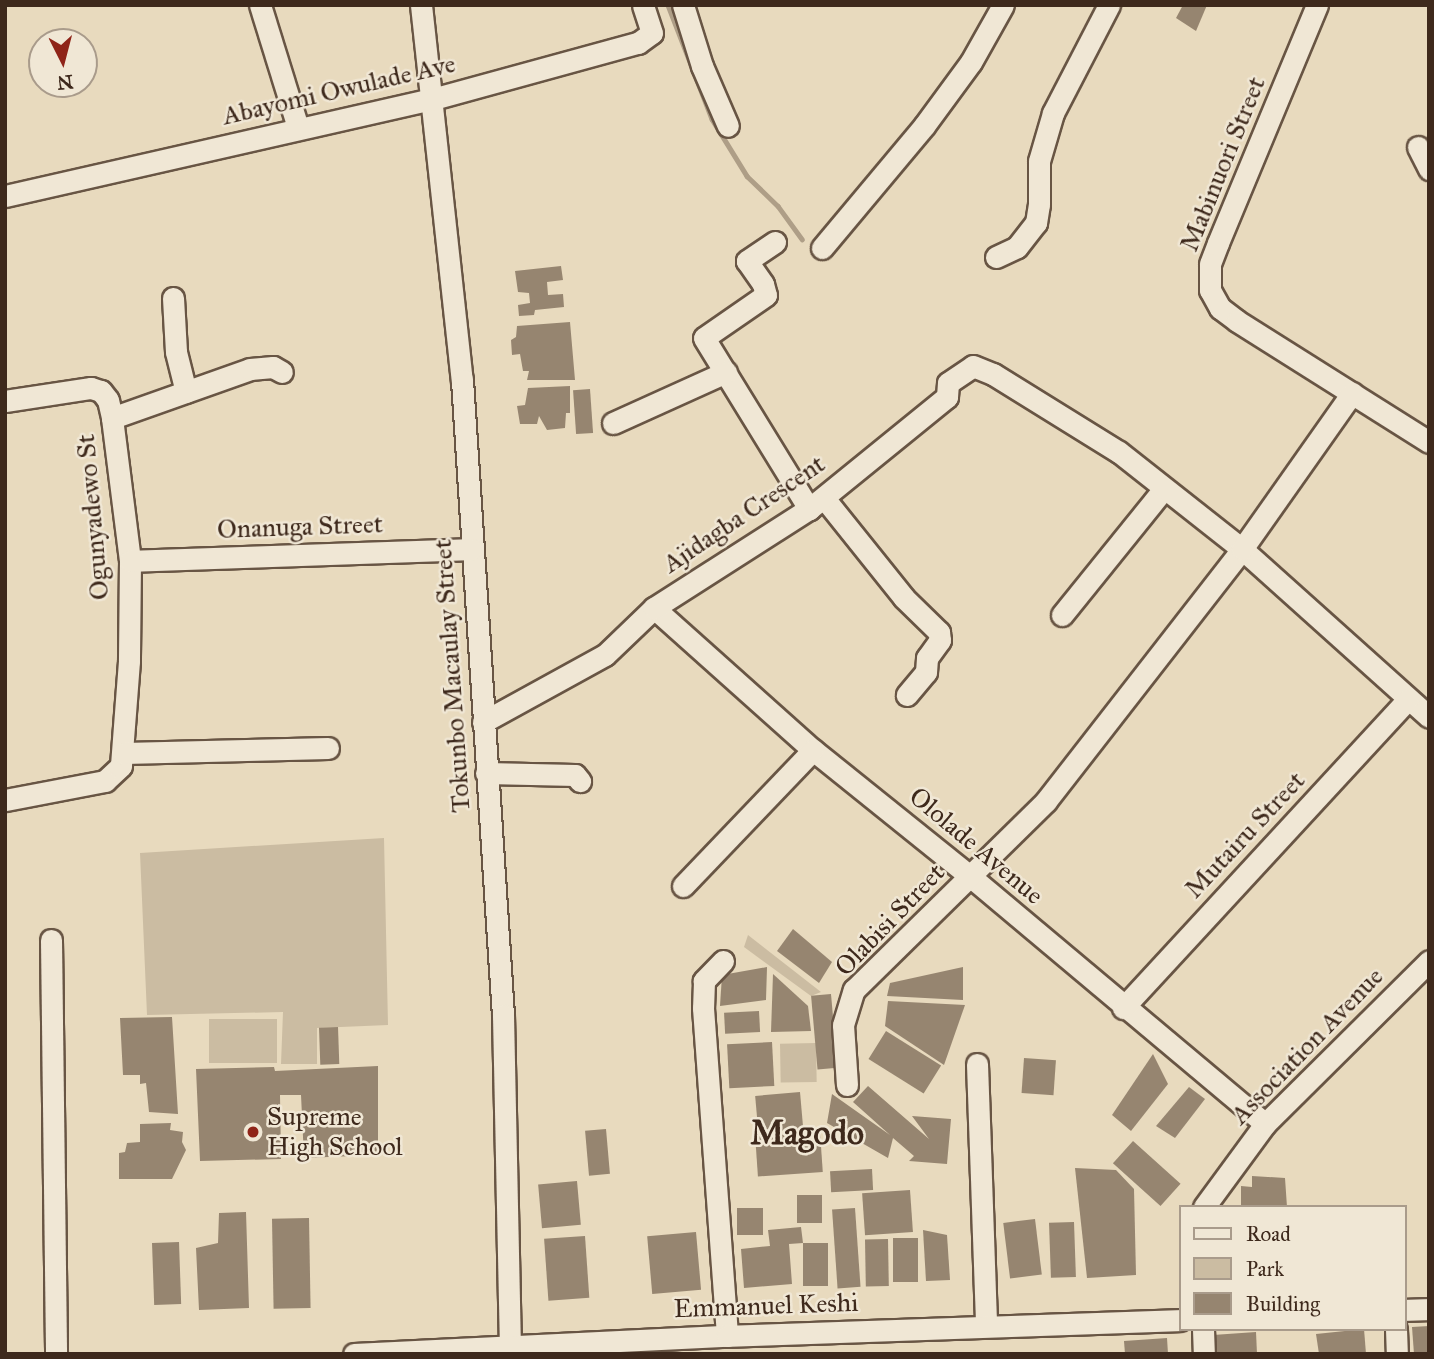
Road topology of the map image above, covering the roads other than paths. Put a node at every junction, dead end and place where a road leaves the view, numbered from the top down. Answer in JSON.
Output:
{"nodes":[{"id":1,"x":260,"y":5,"type":"edge"},
{"id":2,"x":421,"y":5,"type":"edge"},
{"id":3,"x":643,"y":5,"type":"edge"},
{"id":4,"x":683,"y":5,"type":"edge"},
{"id":5,"x":1003,"y":5,"type":"edge"},
{"id":6,"x":1109,"y":5,"type":"edge"},
{"id":7,"x":1317,"y":5,"type":"edge"},
{"id":8,"x":429,"y":100,"type":"junction"},
{"id":9,"x":728,"y":126,"type":"dead end"},
{"id":10,"x":298,"y":128,"type":"junction"},
{"id":11,"x":1418,"y":147,"type":"dead end"},
{"id":12,"x":1429,"y":169,"type":"edge"},
{"id":13,"x":5,"y":196,"type":"edge"},
{"id":14,"x":775,"y":242,"type":"dead end"},
{"id":15,"x":822,"y":248,"type":"dead end"},
{"id":16,"x":996,"y":257,"type":"dead end"},
{"id":17,"x":173,"y":298,"type":"dead end"},
{"id":18,"x":282,"y":372,"type":"dead end"},
{"id":19,"x":726,"y":372,"type":"junction"},
{"id":20,"x":186,"y":392,"type":"junction"},
{"id":21,"x":1352,"y":393,"type":"junction"},
{"id":22,"x":5,"y":401,"type":"edge"},
{"id":23,"x":112,"y":418,"type":"junction"},
{"id":24,"x":612,"y":423,"type":"dead end"},
{"id":25,"x":1429,"y":442,"type":"edge"},
{"id":26,"x":1163,"y":490,"type":"junction"},
{"id":27,"x":817,"y":503,"type":"junction"},
{"id":28,"x":471,"y":549,"type":"junction"},
{"id":29,"x":1242,"y":550,"type":"junction"},
{"id":30,"x":130,"y":561,"type":"junction"},
{"id":31,"x":654,"y":608,"type":"junction"},
{"id":32,"x":1062,"y":615,"type":"dead end"},
{"id":33,"x":906,"y":695,"type":"dead end"},
{"id":34,"x":1408,"y":699,"type":"junction"},
{"id":35,"x":1429,"y":717,"type":"edge"},
{"id":36,"x":483,"y":722,"type":"junction"},
{"id":37,"x":328,"y":748,"type":"dead end"},
{"id":38,"x":813,"y":750,"type":"junction"},
{"id":39,"x":124,"y":753,"type":"junction"},
{"id":40,"x":486,"y":773,"type":"junction"},
{"id":41,"x":580,"y":781,"type":"dead end"},
{"id":42,"x":5,"y":800,"type":"edge"},
{"id":43,"x":971,"y":877,"type":"junction"},
{"id":44,"x":683,"y":886,"type":"dead end"},
{"id":45,"x":51,"y":940,"type":"dead end"},
{"id":46,"x":723,"y":961,"type":"dead end"},
{"id":47,"x":1429,"y":961,"type":"edge"},
{"id":48,"x":1123,"y":1008,"type":"junction"},
{"id":49,"x":977,"y":1064,"type":"dead end"},
{"id":50,"x":847,"y":1085,"type":"dead end"},
{"id":51,"x":1265,"y":1124,"type":"junction"},
{"id":52,"x":1205,"y":1205,"type":"edge"},
{"id":53,"x":1429,"y":1309,"type":"edge"},
{"id":54,"x":1406,"y":1310,"type":"edge"},
{"id":55,"x":1178,"y":1320,"type":"edge"},
{"id":56,"x":986,"y":1325,"type":"junction"},
{"id":57,"x":1202,"y":1331,"type":"edge"},
{"id":58,"x":1396,"y":1331,"type":"edge"},
{"id":59,"x":727,"y":1336,"type":"junction"},
{"id":60,"x":510,"y":1345,"type":"junction"},
{"id":61,"x":56,"y":1354,"type":"edge"},
{"id":62,"x":354,"y":1354,"type":"edge"},
{"id":63,"x":1204,"y":1354,"type":"edge"},
{"id":64,"x":1397,"y":1354,"type":"edge"}],
"edges":[{"from":1,"to":10,"type":"street"},
{"from":2,"to":8,"type":"street","name":"Tokunbo Macaulay Street"},
{"from":3,"to":8,"type":"street","name":"Abayomi Owulade Ave"},
{"from":4,"to":9,"type":"street"},
{"from":5,"to":15,"type":"street"},
{"from":6,"to":16,"type":"street"},
{"from":7,"to":21,"type":"street","name":"Mabinuori Street"},
{"from":8,"to":10,"type":"street","name":"Abayomi Owulade Ave"},
{"from":8,"to":28,"type":"street","name":"Tokunbo Macaulay Street"},
{"from":10,"to":13,"type":"street","name":"Abayomi Owulade Ave"},
{"from":11,"to":12,"type":"street"},
{"from":14,"to":19,"type":"street"},
{"from":17,"to":20,"type":"street"},
{"from":18,"to":20,"type":"street"},
{"from":19,"to":24,"type":"street"},
{"from":19,"to":27,"type":"street"},
{"from":20,"to":23,"type":"street"},
{"from":21,"to":25,"type":"street","name":"Mabinuori Street"},
{"from":21,"to":29,"type":"street","name":"Olabisi Street"},
{"from":22,"to":23,"type":"street","name":"Ogunyadewo St"},
{"from":23,"to":30,"type":"street","name":"Ogunyadewo St"},
{"from":26,"to":27,"type":"street","name":"Ajidagba Crescent"},
{"from":26,"to":29,"type":"street","name":"Ajidagba Crescent"},
{"from":26,"to":32,"type":"street"},
{"from":27,"to":31,"type":"street","name":"Ajidagba Crescent"},
{"from":27,"to":33,"type":"street"},
{"from":28,"to":30,"type":"street","name":"Onanuga Street"},
{"from":28,"to":36,"type":"street","name":"Tokunbo Macaulay Street"},
{"from":29,"to":34,"type":"street","name":"Ajidagba Crescent"},
{"from":29,"to":43,"type":"street","name":"Olabisi Street"},
{"from":30,"to":39,"type":"street","name":"Ogunyadewo St"},
{"from":31,"to":36,"type":"street","name":"Ajidagba Crescent"},
{"from":31,"to":38,"type":"street","name":"Ololade Avenue"},
{"from":34,"to":35,"type":"street","name":"Ajidagba Crescent"},
{"from":34,"to":48,"type":"street","name":"Mutairu Street"},
{"from":36,"to":40,"type":"street","name":"Tokunbo Macaulay Street"},
{"from":37,"to":39,"type":"street"},
{"from":38,"to":43,"type":"street","name":"Ololade Avenue"},
{"from":38,"to":44,"type":"street"},
{"from":39,"to":42,"type":"street"},
{"from":40,"to":41,"type":"street"},
{"from":40,"to":60,"type":"street","name":"Tokunbo Macaulay Street"},
{"from":43,"to":48,"type":"street","name":"Ololade Avenue"},
{"from":43,"to":50,"type":"street","name":"Olabisi Street"},
{"from":45,"to":61,"type":"street"},
{"from":46,"to":59,"type":"street"},
{"from":47,"to":51,"type":"street","name":"Association Avenue"},
{"from":48,"to":51,"type":"street","name":"Ololade Avenue"},
{"from":49,"to":56,"type":"street"},
{"from":51,"to":52,"type":"street","name":"Association Avenue"},
{"from":53,"to":54,"type":"street"},
{"from":55,"to":56,"type":"street","name":"Emmanuel Keshi"},
{"from":56,"to":59,"type":"street","name":"Emmanuel Keshi"},
{"from":57,"to":63,"type":"street"},
{"from":58,"to":64,"type":"street"},
{"from":59,"to":60,"type":"street","name":"Emmanuel Keshi"},
{"from":60,"to":62,"type":"street","name":"Emmanuel Keshi"}]}
